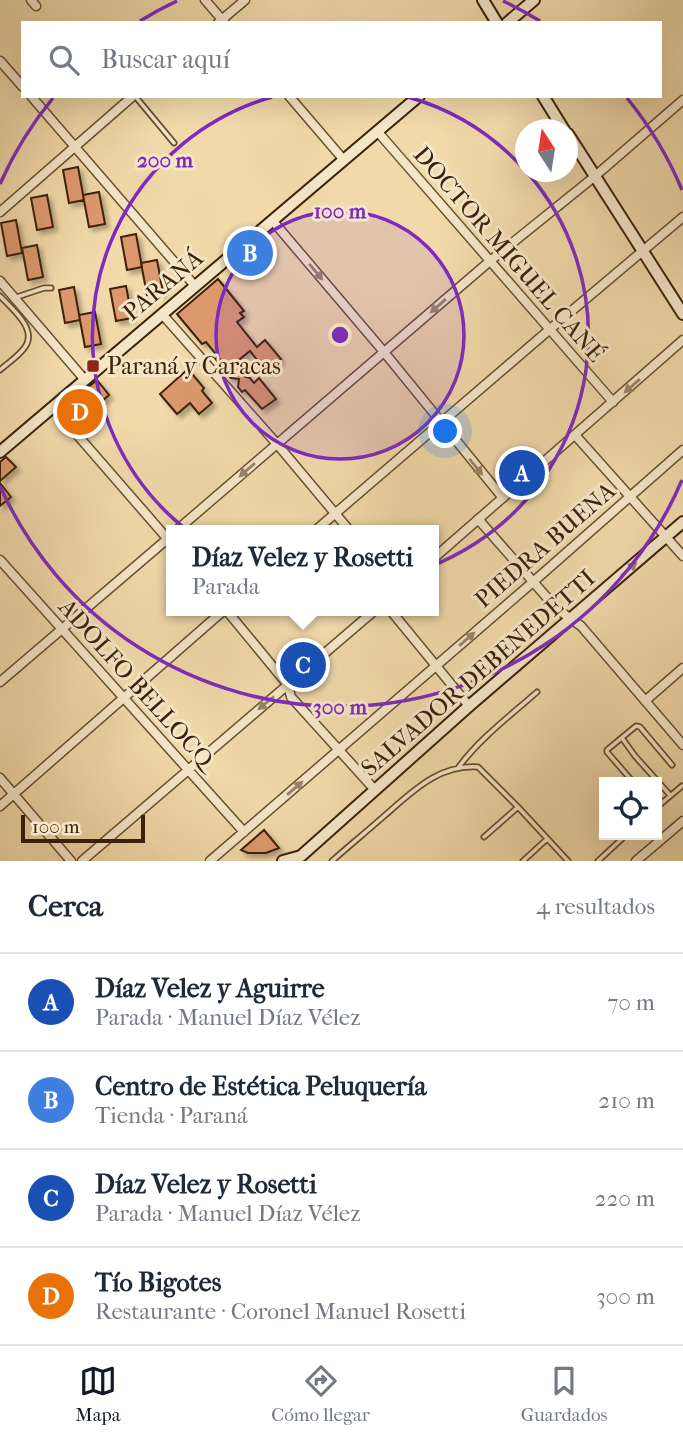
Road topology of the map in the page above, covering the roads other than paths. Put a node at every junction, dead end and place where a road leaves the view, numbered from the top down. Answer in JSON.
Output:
{"nodes":[{"id":1,"x":205,"y":0,"type":"edge"},
{"id":2,"x":245,"y":0,"type":"edge"},
{"id":3,"x":482,"y":0,"type":"edge"},
{"id":4,"x":534,"y":0,"type":"edge"},
{"id":5,"x":221,"y":21,"type":"edge"},
{"id":6,"x":223,"y":21,"type":"edge"},
{"id":7,"x":496,"y":21,"type":"edge"},
{"id":8,"x":509,"y":21,"type":"edge"},
{"id":9,"x":0,"y":61,"type":"edge"},
{"id":10,"x":21,"y":85,"type":"edge"},
{"id":11,"x":33,"y":98,"type":"edge"},
{"id":12,"x":132,"y":98,"type":"edge"},
{"id":13,"x":136,"y":98,"type":"edge"},
{"id":14,"x":291,"y":98,"type":"edge"},
{"id":15,"x":417,"y":98,"type":"edge"},
{"id":16,"x":544,"y":98,"type":"edge"},
{"id":17,"x":683,"y":100,"type":"edge"},
{"id":18,"x":558,"y":119,"type":"edge"},
{"id":19,"x":376,"y":131,"type":"junction"},
{"id":20,"x":174,"y":143,"type":"dead end"},
{"id":21,"x":75,"y":147,"type":"junction"},
{"id":22,"x":578,"y":151,"type":"edge"},
{"id":23,"x":343,"y":159,"type":"junction"},
{"id":24,"x":594,"y":177,"type":"junction"},
{"id":25,"x":0,"y":212,"type":"edge"},
{"id":26,"x":683,"y":217,"type":"edge"},
{"id":27,"x":272,"y":220,"type":"junction"},
{"id":28,"x":642,"y":253,"type":"junction"},
{"id":29,"x":490,"y":261,"type":"junction"},
{"id":30,"x":0,"y":281,"type":"edge"},
{"id":31,"x":195,"y":286,"type":"junction"},
{"id":32,"x":51,"y":288,"type":"dead end"},
{"id":33,"x":0,"y":296,"type":"edge"},
{"id":34,"x":15,"y":298,"type":"junction"},
{"id":35,"x":162,"y":314,"type":"junction"},
{"id":36,"x":683,"y":314,"type":"edge"},
{"id":37,"x":549,"y":330,"type":"junction"},
{"id":38,"x":683,"y":341,"type":"edge"},
{"id":39,"x":384,"y":352,"type":"junction"},
{"id":40,"x":0,"y":370,"type":"edge"},
{"id":41,"x":85,"y":380,"type":"junction"},
{"id":42,"x":613,"y":402,"type":"junction"},
{"id":43,"x":53,"y":407,"type":"junction"},
{"id":44,"x":440,"y":423,"type":"junction"},
{"id":45,"x":575,"y":435,"type":"junction"},
{"id":46,"x":277,"y":444,"type":"junction"},
{"id":47,"x":683,"y":450,"type":"edge"},
{"id":48,"x":0,"y":452,"type":"edge"},
{"id":49,"x":630,"y":497,"type":"junction"},
{"id":50,"x":503,"y":498,"type":"junction"},
{"id":51,"x":335,"y":514,"type":"junction"},
{"id":52,"x":478,"y":519,"type":"junction"},
{"id":53,"x":683,"y":522,"type":"edge"},
{"id":54,"x":183,"y":525,"type":"edge"},
{"id":55,"x":322,"y":525,"type":"edge"},
{"id":56,"x":345,"y":525,"type":"edge"},
{"id":57,"x":166,"y":534,"type":"edge"},
{"id":58,"x":666,"y":537,"type":"junction"},
{"id":59,"x":166,"y":542,"type":"edge"},
{"id":60,"x":439,"y":554,"type":"edge"},
{"id":61,"x":683,"y":556,"type":"edge"},
{"id":62,"x":0,"y":560,"type":"edge"},
{"id":63,"x":533,"y":582,"type":"junction"},
{"id":64,"x":219,"y":616,"type":"edge"},
{"id":65,"x":229,"y":616,"type":"edge"},
{"id":66,"x":368,"y":616,"type":"edge"},
{"id":67,"x":395,"y":616,"type":"edge"},
{"id":68,"x":570,"y":619,"type":"junction"},
{"id":69,"x":62,"y":629,"type":"junction"},
{"id":70,"x":436,"y":666,"type":"junction"},
{"id":71,"x":683,"y":668,"type":"edge"},
{"id":72,"x":0,"y":682,"type":"edge"},
{"id":73,"x":288,"y":685,"type":"junction"},
{"id":74,"x":537,"y":692,"type":"dead end"},
{"id":75,"x":123,"y":697,"type":"junction"},
{"id":76,"x":645,"y":701,"type":"junction"},
{"id":77,"x":469,"y":706,"type":"junction"},
{"id":78,"x":622,"y":738,"type":"junction"},
{"id":79,"x":683,"y":745,"type":"edge"},
{"id":80,"x":339,"y":750,"type":"junction"},
{"id":81,"x":672,"y":765,"type":"dead end"},
{"id":82,"x":458,"y":768,"type":"junction"},
{"id":83,"x":187,"y":770,"type":"junction"},
{"id":84,"x":629,"y":777,"type":"edge"},
{"id":85,"x":0,"y":778,"type":"edge"},
{"id":86,"x":682,"y":786,"type":"edge"},
{"id":87,"x":375,"y":790,"type":"junction"},
{"id":88,"x":13,"y":794,"type":"junction"},
{"id":89,"x":670,"y":795,"type":"junction"},
{"id":90,"x":662,"y":802,"type":"edge"},
{"id":91,"x":0,"y":806,"type":"edge"},
{"id":92,"x":518,"y":807,"type":"junction"},
{"id":93,"x":683,"y":821,"type":"edge"},
{"id":94,"x":244,"y":832,"type":"junction"},
{"id":95,"x":484,"y":837,"type":"dead end"},
{"id":96,"x":547,"y":838,"type":"junction"},
{"id":97,"x":621,"y":840,"type":"edge"},
{"id":98,"x":300,"y":858,"type":"edge"},
{"id":99,"x":71,"y":861,"type":"edge"},
{"id":100,"x":82,"y":861,"type":"edge"},
{"id":101,"x":210,"y":861,"type":"edge"},
{"id":102,"x":284,"y":861,"type":"edge"},
{"id":103,"x":332,"y":861,"type":"edge"},
{"id":104,"x":523,"y":861,"type":"edge"},
{"id":105,"x":568,"y":861,"type":"edge"},
{"id":106,"x":598,"y":861,"type":"edge"},
{"id":107,"x":636,"y":861,"type":"edge"}],
"edges":[{"from":1,"to":5,"type":"street"},
{"from":2,"to":6,"type":"street"},
{"from":3,"to":7,"type":"street"},
{"from":4,"to":8,"type":"street"},
{"from":9,"to":10,"type":"street"},
{"from":11,"to":21,"type":"street"},
{"from":12,"to":21,"type":"street"},
{"from":13,"to":20,"type":"lane"},
{"from":14,"to":23,"type":"street"},
{"from":15,"to":19,"type":"street","name":"PARANÁ"},
{"from":16,"to":18,"type":"street"},
{"from":17,"to":24,"type":"street"},
{"from":19,"to":23,"type":"street","name":"PARANÁ"},
{"from":19,"to":29,"type":"street","name":"DOCTOR MIGUEL CANÉ"},
{"from":21,"to":25,"type":"street"},
{"from":21,"to":31,"type":"street"},
{"from":22,"to":24,"type":"street"},
{"from":23,"to":27,"type":"street","name":"PARANÁ"},
{"from":24,"to":28,"type":"street"},
{"from":24,"to":29,"type":"street"},
{"from":26,"to":28,"type":"street"},
{"from":27,"to":31,"type":"street","name":"PARANÁ"},
{"from":27,"to":39,"type":"street","one_way":true},
{"from":28,"to":36,"type":"street"},
{"from":28,"to":37,"type":"street"},
{"from":29,"to":37,"type":"street","name":"DOCTOR MIGUEL CANÉ"},
{"from":29,"to":39,"type":"street","one_way":true},
{"from":30,"to":34,"type":"street"},
{"from":31,"to":35,"type":"street","name":"PARANÁ"},
{"from":32,"to":34,"type":"lane"},
{"from":33,"to":40,"type":"lane"},
{"from":34,"to":41,"type":"street"},
{"from":35,"to":41,"type":"street","name":"PARANÁ"},
{"from":35,"to":46,"type":"street"},
{"from":37,"to":42,"type":"street","name":"DOCTOR MIGUEL CANÉ"},
{"from":37,"to":44,"type":"street"},
{"from":38,"to":42,"type":"street","one_way":true},
{"from":39,"to":44,"type":"street"},
{"from":39,"to":46,"type":"street"},
{"from":41,"to":43,"type":"street","name":"PARANÁ"},
{"from":42,"to":45,"type":"street"},
{"from":43,"to":48,"type":"street","name":"PARANÁ"},
{"from":43,"to":57,"type":"street"},
{"from":44,"to":50,"type":"street","one_way":true},
{"from":44,"to":51,"type":"street"},
{"from":45,"to":49,"type":"street"},
{"from":45,"to":50,"type":"street"},
{"from":46,"to":51,"type":"street"},
{"from":46,"to":54,"type":"street","one_way":true},
{"from":47,"to":49,"type":"street","name":"PIEDRA BUENA"},
{"from":49,"to":58,"type":"street"},
{"from":49,"to":63,"type":"street","name":"PIEDRA BUENA"},
{"from":50,"to":52,"type":"street"},
{"from":51,"to":55,"type":"street"},
{"from":51,"to":56,"type":"street"},
{"from":52,"to":60,"type":"street"},
{"from":52,"to":63,"type":"street"},
{"from":53,"to":58,"type":"street","name":"SALVADOR DEBENEDETTI"},
{"from":58,"to":61,"type":"street"},
{"from":68,"to":58,"type":"street","name":"SALVADOR DEBENEDETTI","one_way":true},
{"from":59,"to":69,"type":"street"},
{"from":62,"to":69,"type":"street","name":"ADOLFO BELLOCQ"},
{"from":63,"to":68,"type":"street"},
{"from":70,"to":63,"type":"street","name":"PIEDRA BUENA","one_way":true},
{"from":64,"to":75,"type":"street"},
{"from":65,"to":73,"type":"street"},
{"from":66,"to":73,"type":"street"},
{"from":67,"to":70,"type":"street"},
{"from":68,"to":76,"type":"street"},
{"from":68,"to":77,"type":"street","name":"SALVADOR DEBENEDETTI"},
{"from":69,"to":72,"type":"street"},
{"from":69,"to":75,"type":"street","name":"ADOLFO BELLOCQ"},
{"from":70,"to":77,"type":"street"},
{"from":70,"to":80,"type":"street","name":"PIEDRA BUENA"},
{"from":71,"to":76,"type":"street"},
{"from":73,"to":80,"type":"street"},
{"from":73,"to":83,"type":"street","one_way":true},
{"from":74,"to":82,"type":"lane"},
{"from":75,"to":83,"type":"street","name":"ADOLFO BELLOCQ"},
{"from":75,"to":88,"type":"street"},
{"from":76,"to":79,"type":"street"},
{"from":77,"to":87,"type":"street","name":"SALVADOR DEBENEDETTI"},
{"from":78,"to":81,"type":"lane"},
{"from":78,"to":84,"type":"lane"},
{"from":78,"to":89,"type":"lane"},
{"from":80,"to":87,"type":"street"},
{"from":94,"to":80,"type":"street","name":"PIEDRA BUENA","one_way":true},
{"from":82,"to":92,"type":"lane"},
{"from":82,"to":103,"type":"lane"},
{"from":83,"to":94,"type":"street","name":"ADOLFO BELLOCQ"},
{"from":83,"to":100,"type":"street"},
{"from":85,"to":88,"type":"street"},
{"from":86,"to":89,"type":"lane"},
{"from":87,"to":98,"type":"street","name":"SALVADOR DEBENEDETTI"},
{"from":88,"to":91,"type":"street"},
{"from":88,"to":99,"type":"street"},
{"from":89,"to":90,"type":"lane"},
{"from":92,"to":95,"type":"lane"},
{"from":92,"to":96,"type":"lane"},
{"from":93,"to":107,"type":"street"},
{"from":94,"to":101,"type":"street","name":"PIEDRA BUENA"},
{"from":96,"to":104,"type":"lane"},
{"from":96,"to":105,"type":"lane"},
{"from":97,"to":106,"type":"lane"},
{"from":98,"to":102,"type":"street","name":"SALVADOR DEBENEDETTI"}]}
